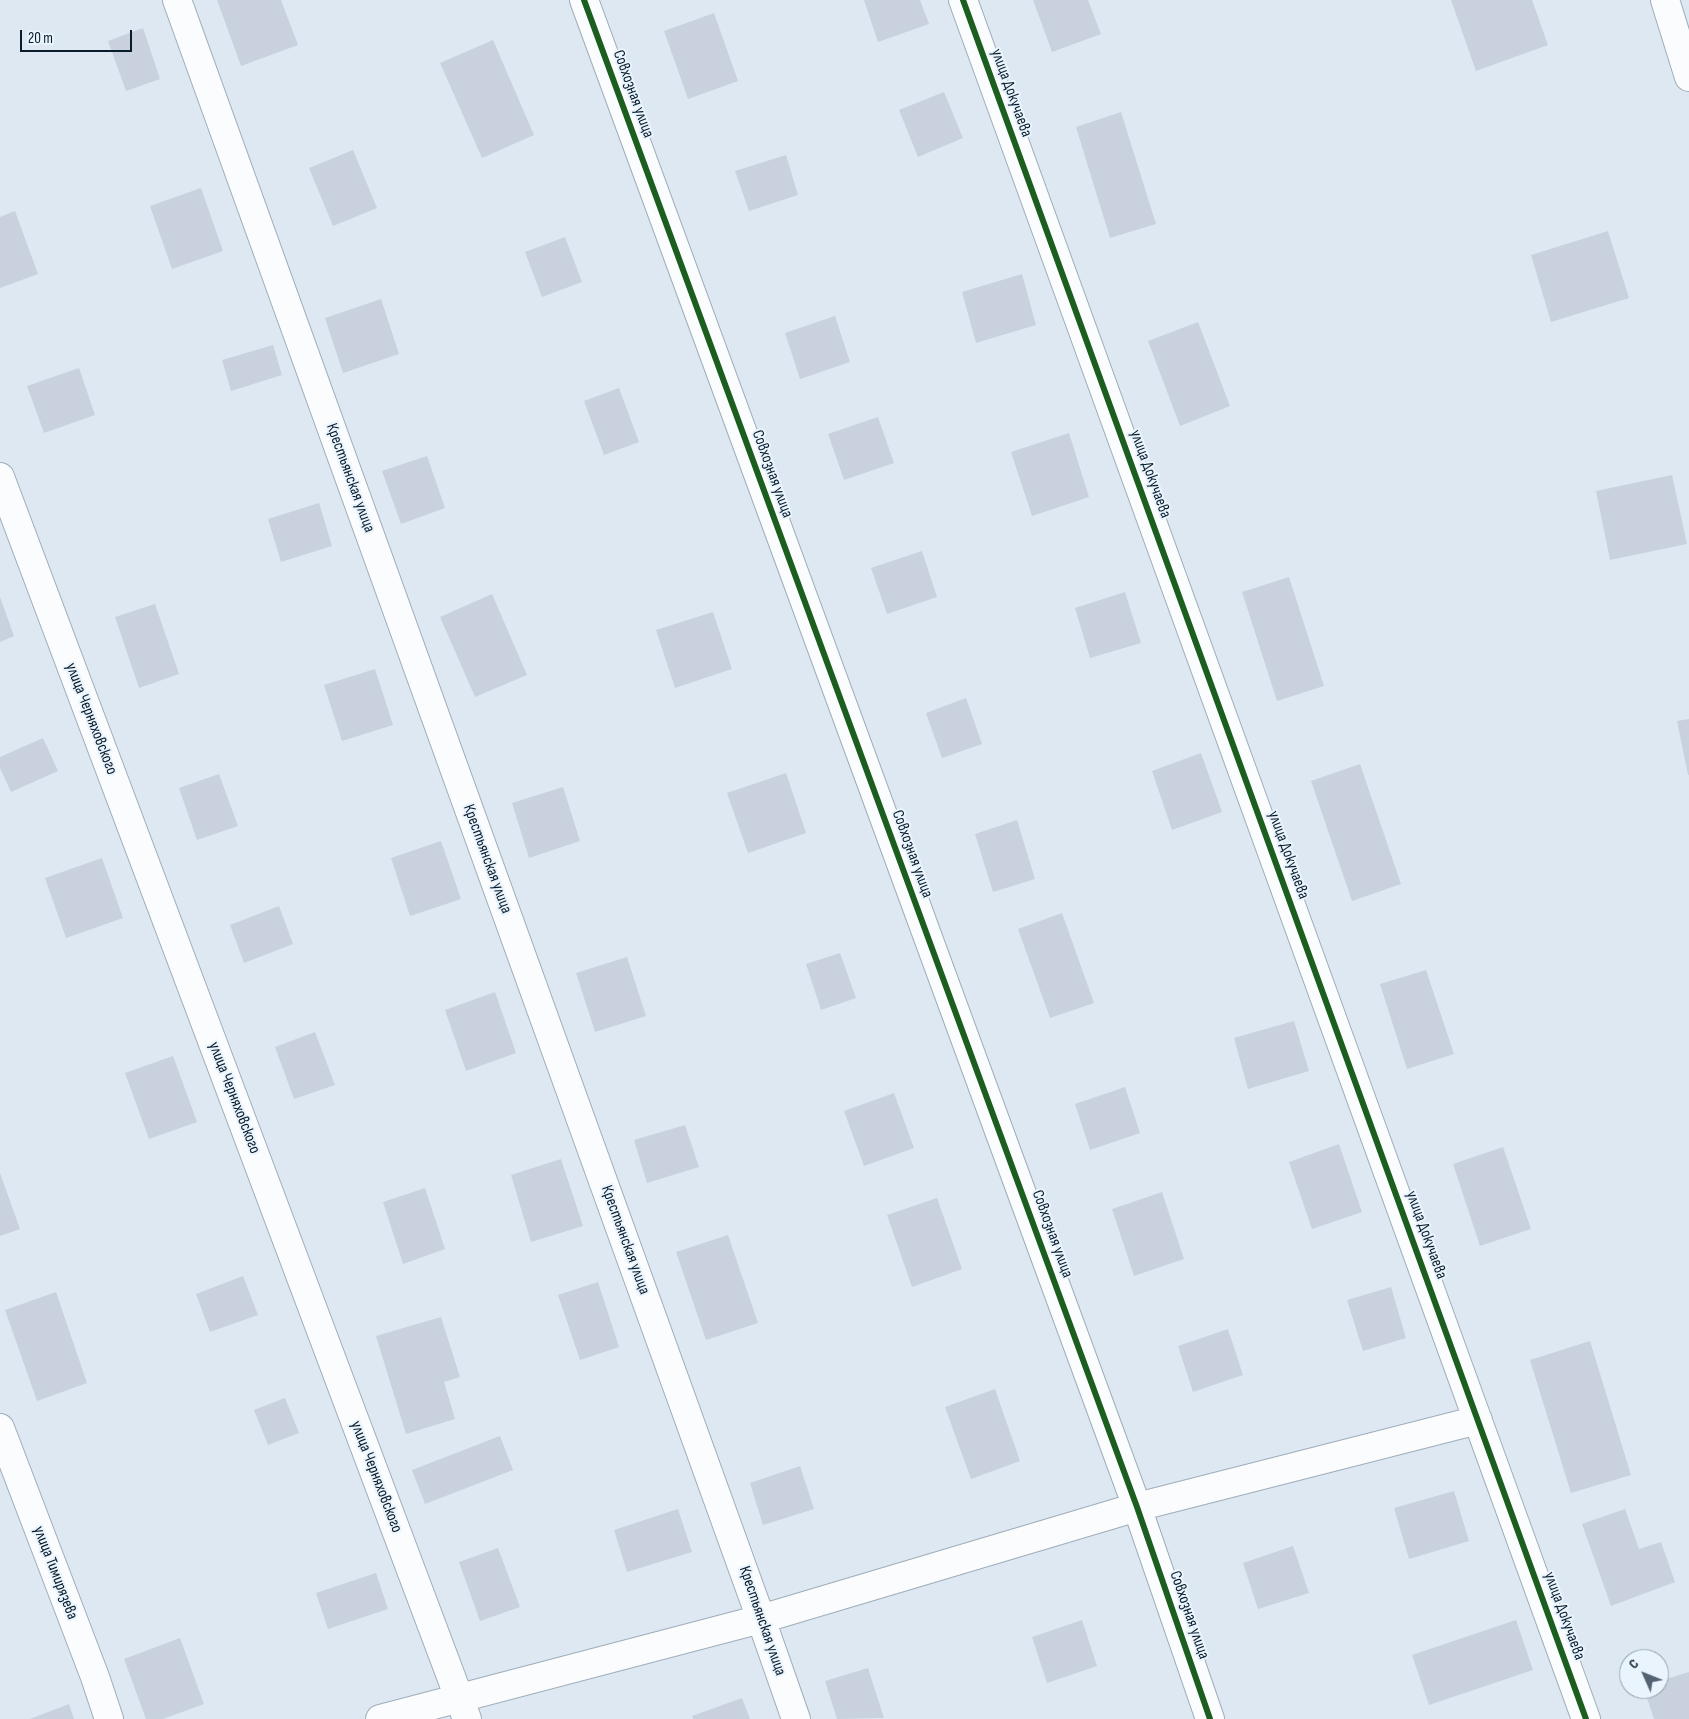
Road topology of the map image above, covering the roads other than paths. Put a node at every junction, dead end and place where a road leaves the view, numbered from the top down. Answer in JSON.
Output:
{"nodes":[{"id":1,"x":177,"y":0,"type":"edge"},
{"id":2,"x":584,"y":0,"type":"edge"},
{"id":3,"x":963,"y":0,"type":"edge"},
{"id":4,"x":1664,"y":0,"type":"edge"},
{"id":5,"x":1689,"y":77,"type":"edge"},
{"id":6,"x":0,"y":477,"type":"edge"},
{"id":7,"x":1478,"y":1420,"type":"junction"},
{"id":8,"x":0,"y":1428,"type":"edge"},
{"id":9,"x":1137,"y":1507,"type":"junction"},
{"id":10,"x":761,"y":1619,"type":"junction"},
{"id":11,"x":463,"y":1708,"type":"edge"},
{"id":12,"x":109,"y":1719,"type":"edge"},
{"id":13,"x":380,"y":1719,"type":"edge"},
{"id":14,"x":796,"y":1719,"type":"edge"},
{"id":15,"x":1210,"y":1719,"type":"edge"},
{"id":16,"x":1586,"y":1719,"type":"edge"}],
"edges":[{"from":1,"to":10,"type":"street","name":"Крестьянская улица"},
{"from":2,"to":9,"type":"street","name":"Совхозная улица"},
{"from":3,"to":7,"type":"street","name":"улица Докучаева"},
{"from":4,"to":5,"type":"street"},
{"from":6,"to":11,"type":"street","name":"улица Черняховского"},
{"from":7,"to":9,"type":"street"},
{"from":7,"to":16,"type":"street","name":"улица Докучаева"},
{"from":8,"to":12,"type":"street","name":"улица Тимирязева"},
{"from":9,"to":10,"type":"street"},
{"from":9,"to":15,"type":"street","name":"Совхозная улица"},
{"from":10,"to":11,"type":"street"},
{"from":10,"to":14,"type":"street","name":"Крестьянская улица"},
{"from":11,"to":13,"type":"street"}]}
